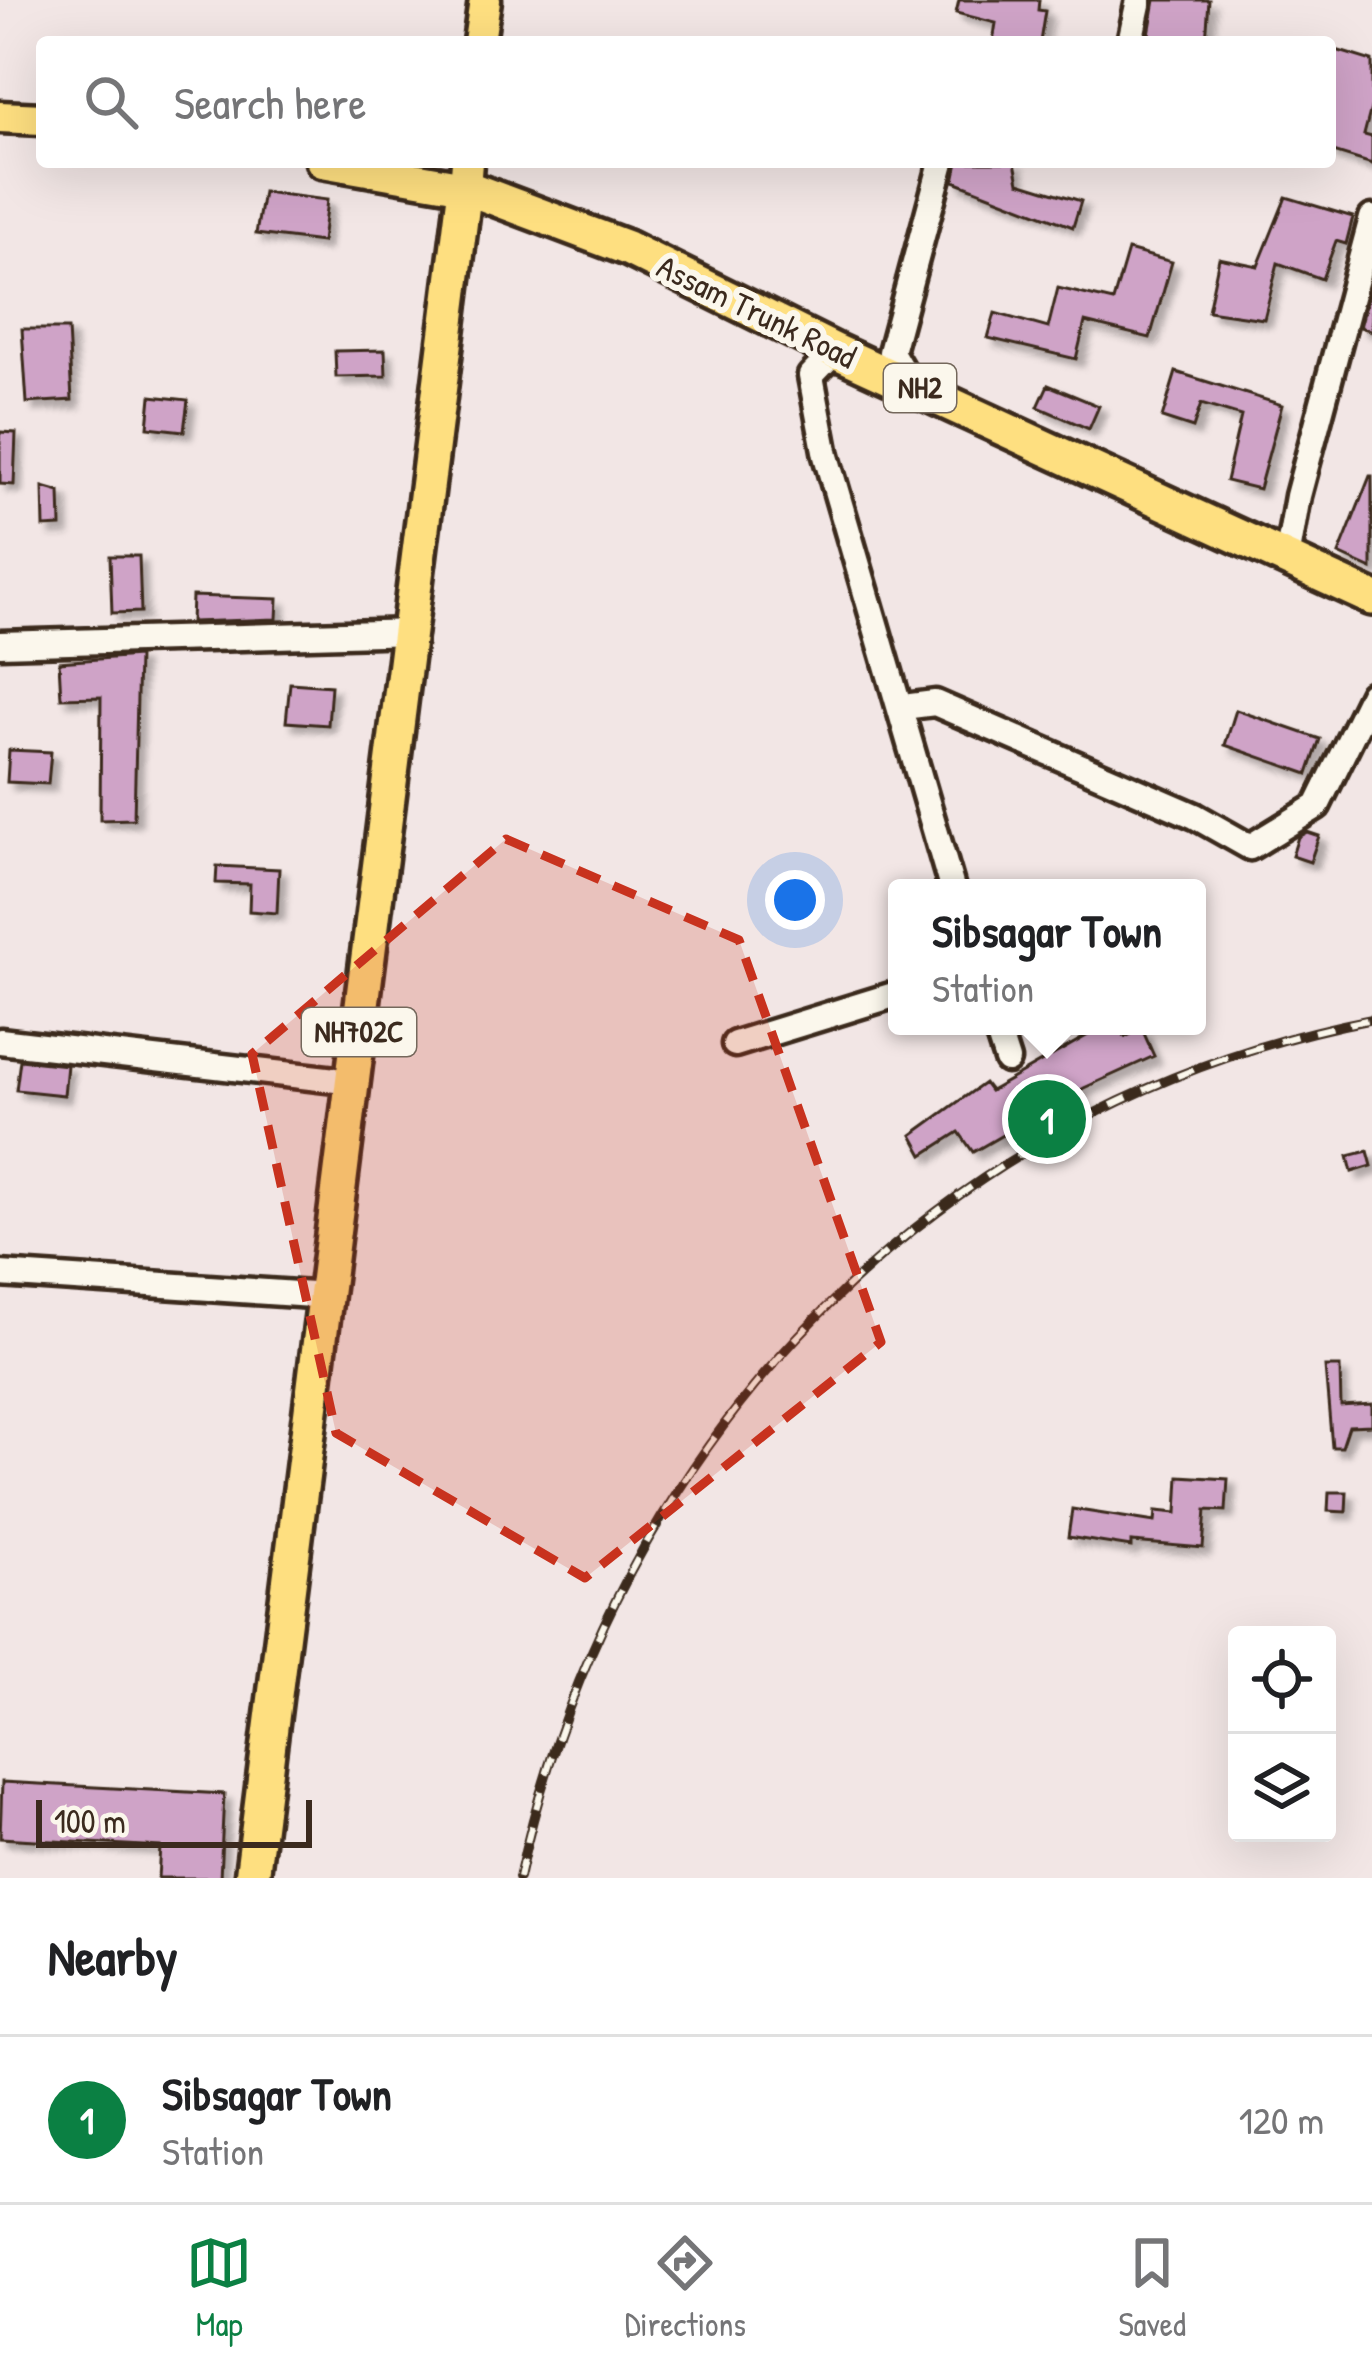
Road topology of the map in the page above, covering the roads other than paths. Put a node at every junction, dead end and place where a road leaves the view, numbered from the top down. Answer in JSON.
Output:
{"nodes":[{"id":1,"x":485,"y":0,"type":"edge"},
{"id":2,"x":1139,"y":0,"type":"edge"},
{"id":3,"x":479,"y":36,"type":"edge"},
{"id":4,"x":1131,"y":36,"type":"edge"},
{"id":5,"x":0,"y":117,"type":"edge"},
{"id":6,"x":36,"y":119,"type":"edge"},
{"id":7,"x":394,"y":168,"type":"edge"},
{"id":8,"x":940,"y":168,"type":"edge"},
{"id":9,"x":466,"y":174,"type":"edge"},
{"id":10,"x":1372,"y":218,"type":"edge"},
{"id":11,"x":835,"y":351,"type":"junction"},
{"id":12,"x":909,"y":382,"type":"junction"},
{"id":13,"x":1287,"y":559,"type":"junction"},
{"id":14,"x":1372,"y":598,"type":"edge"},
{"id":15,"x":413,"y":632,"type":"junction"},
{"id":16,"x":0,"y":644,"type":"edge"},
{"id":17,"x":1372,"y":694,"type":"edge"},
{"id":18,"x":903,"y":707,"type":"junction"},
{"id":19,"x":950,"y":879,"type":"edge"},
{"id":20,"x":888,"y":997,"type":"edge"},
{"id":21,"x":999,"y":1035,"type":"edge"},
{"id":22,"x":0,"y":1041,"type":"edge"},
{"id":23,"x":735,"y":1044,"type":"dead end"},
{"id":24,"x":1007,"y":1060,"type":"dead end"},
{"id":25,"x":352,"y":1082,"type":"junction"},
{"id":26,"x":0,"y":1274,"type":"edge"},
{"id":27,"x":327,"y":1296,"type":"junction"},
{"id":28,"x":252,"y":1878,"type":"edge"}],
"edges":[{"from":1,"to":3,"type":"main road"},
{"from":2,"to":4,"type":"street"},
{"from":5,"to":6,"type":"main road"},
{"from":7,"to":9,"type":"main road"},
{"from":8,"to":12,"type":"street"},
{"from":9,"to":11,"type":"highway","name":"Assam Trunk Road","number":"NH2"},
{"from":9,"to":15,"type":"highway","number":"NH702C"},
{"from":10,"to":13,"type":"street"},
{"from":11,"to":12,"type":"highway","name":"Assam Trunk Road","number":"NH2"},
{"from":11,"to":18,"type":"street"},
{"from":12,"to":13,"type":"highway","name":"Assam Trunk Road","number":"NH2"},
{"from":13,"to":14,"type":"highway","name":"Assam Trunk Road","number":"NH2"},
{"from":15,"to":16,"type":"street"},
{"from":15,"to":25,"type":"highway","number":"NH702C"},
{"from":17,"to":18,"type":"street"},
{"from":18,"to":19,"type":"street"},
{"from":20,"to":23,"type":"street"},
{"from":21,"to":24,"type":"street"},
{"from":22,"to":25,"type":"street"},
{"from":25,"to":27,"type":"highway","number":"NH702C"},
{"from":26,"to":27,"type":"street"},
{"from":27,"to":28,"type":"highway","number":"NH702C"}]}
